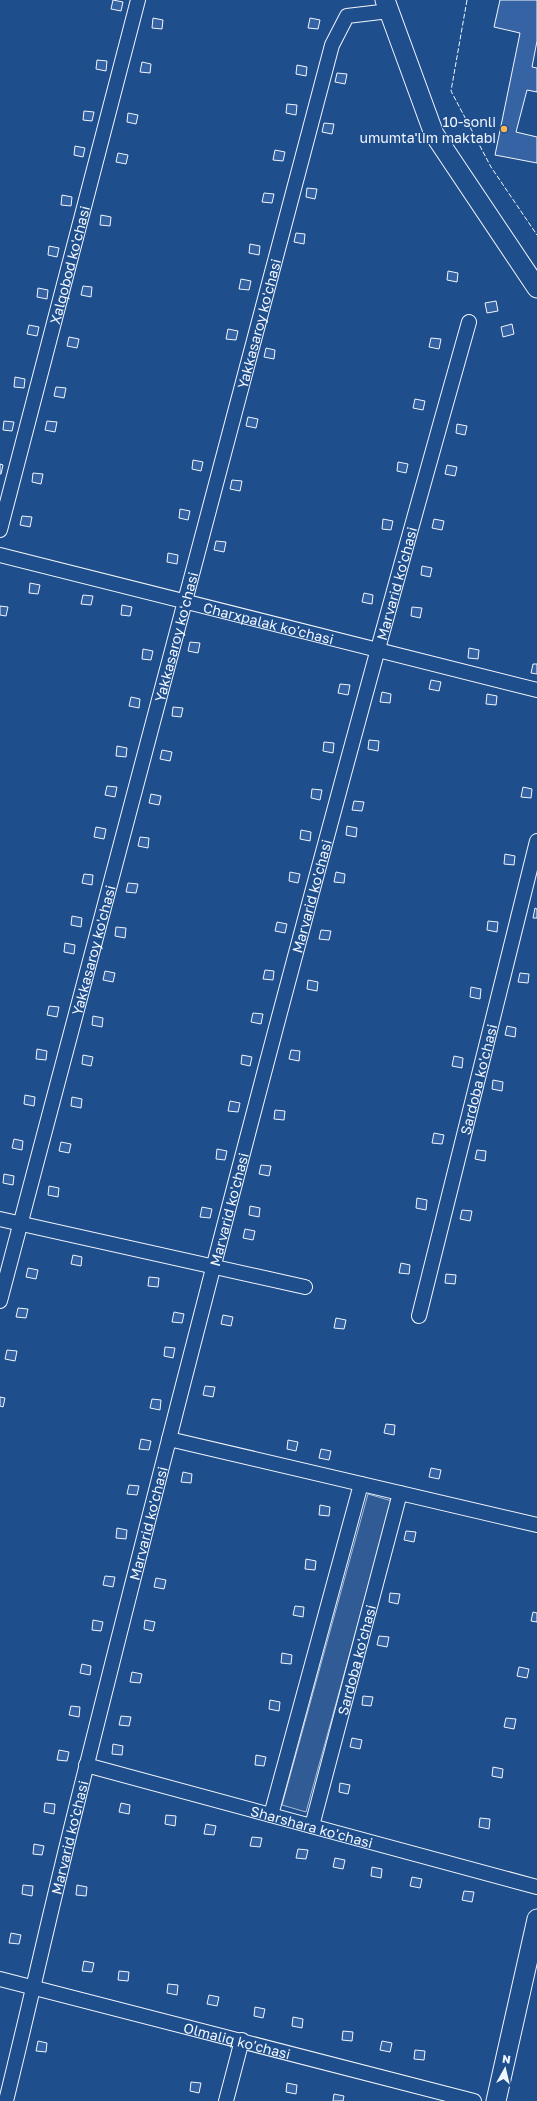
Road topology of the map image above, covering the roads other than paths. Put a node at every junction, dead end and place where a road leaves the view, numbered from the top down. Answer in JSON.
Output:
{"nodes":[{"id":1,"x":138,"y":0,"type":"edge"},
{"id":2,"x":387,"y":6,"type":"edge"},
{"id":3,"x":537,"y":288,"type":"edge"},
{"id":4,"x":469,"y":322,"type":"dead end"},
{"id":5,"x":0,"y":530,"type":"edge"},
{"id":6,"x":0,"y":555,"type":"edge"},
{"id":7,"x":185,"y":600,"type":"junction"},
{"id":8,"x":376,"y":650,"type":"junction"},
{"id":9,"x":537,"y":690,"type":"edge"},
{"id":10,"x":537,"y":842,"type":"edge"},
{"id":11,"x":0,"y":1218,"type":"edge"},
{"id":12,"x":20,"y":1224,"type":"junction"},
{"id":13,"x":213,"y":1266,"type":"junction"},
{"id":14,"x":305,"y":1287,"type":"dead end"},
{"id":15,"x":0,"y":1301,"type":"edge"},
{"id":16,"x":418,"y":1316,"type":"dead end"},
{"id":17,"x":169,"y":1439,"type":"junction"},
{"id":18,"x":361,"y":1484,"type":"junction"},
{"id":19,"x":400,"y":1493,"type":"junction"},
{"id":20,"x":537,"y":1525,"type":"edge"},
{"id":21,"x":86,"y":1765,"type":"junction"},
{"id":22,"x":271,"y":1815,"type":"junction"},
{"id":23,"x":312,"y":1826,"type":"junction"},
{"id":24,"x":537,"y":1887,"type":"edge"},
{"id":25,"x":537,"y":1919,"type":"edge"},
{"id":26,"x":0,"y":1979,"type":"edge"},
{"id":27,"x":34,"y":1988,"type":"junction"},
{"id":28,"x":242,"y":2040,"type":"junction"},
{"id":29,"x":6,"y":2101,"type":"edge"},
{"id":30,"x":226,"y":2101,"type":"edge"},
{"id":31,"x":474,"y":2101,"type":"edge"},
{"id":32,"x":496,"y":2101,"type":"edge"}],
"edges":[{"from":1,"to":5,"type":"street","name":"Xalqobod ko'chasi"},
{"from":2,"to":3,"type":"main road"},
{"from":2,"to":7,"type":"street","name":"Yakkasaroy ko'chasi"},
{"from":4,"to":8,"type":"street","name":"Marvarid ko'chasi"},
{"from":6,"to":7,"type":"street","name":"Charxpalak ko'chasi"},
{"from":7,"to":8,"type":"street","name":"Charxpalak ko'chasi"},
{"from":7,"to":12,"type":"street","name":"Yakkasaroy ko'chasi"},
{"from":8,"to":9,"type":"street","name":"Charxpalak ko'chasi"},
{"from":8,"to":13,"type":"street","name":"Marvarid ko'chasi"},
{"from":10,"to":16,"type":"street","name":"Sardoba ko'chasi"},
{"from":11,"to":12,"type":"street"},
{"from":12,"to":13,"type":"street"},
{"from":12,"to":15,"type":"street","name":"Yakkasaroy ko'chasi"},
{"from":13,"to":14,"type":"street"},
{"from":13,"to":17,"type":"street","name":"Marvarid ko'chasi"},
{"from":17,"to":18,"type":"street"},
{"from":17,"to":21,"type":"street","name":"Marvarid ko'chasi"},
{"from":18,"to":19,"type":"street"},
{"from":18,"to":22,"type":"street"},
{"from":19,"to":20,"type":"street"},
{"from":19,"to":23,"type":"street","name":"Sardoba ko'chasi"},
{"from":21,"to":22,"type":"street","name":"Sharshara ko'chasi"},
{"from":21,"to":27,"type":"street","name":"Marvarid ko'chasi"},
{"from":22,"to":23,"type":"street","name":"Sharshara ko'chasi"},
{"from":23,"to":24,"type":"street","name":"Sharshara ko'chasi"},
{"from":25,"to":32,"type":"main road"},
{"from":26,"to":27,"type":"street","name":"Olmaliq ko'chasi"},
{"from":27,"to":28,"type":"street","name":"Olmaliq ko'chasi"},
{"from":27,"to":29,"type":"street","name":"Marvarid ko'chasi"},
{"from":28,"to":30,"type":"street"},
{"from":28,"to":31,"type":"street","name":"Olmaliq ko'chasi"}]}
